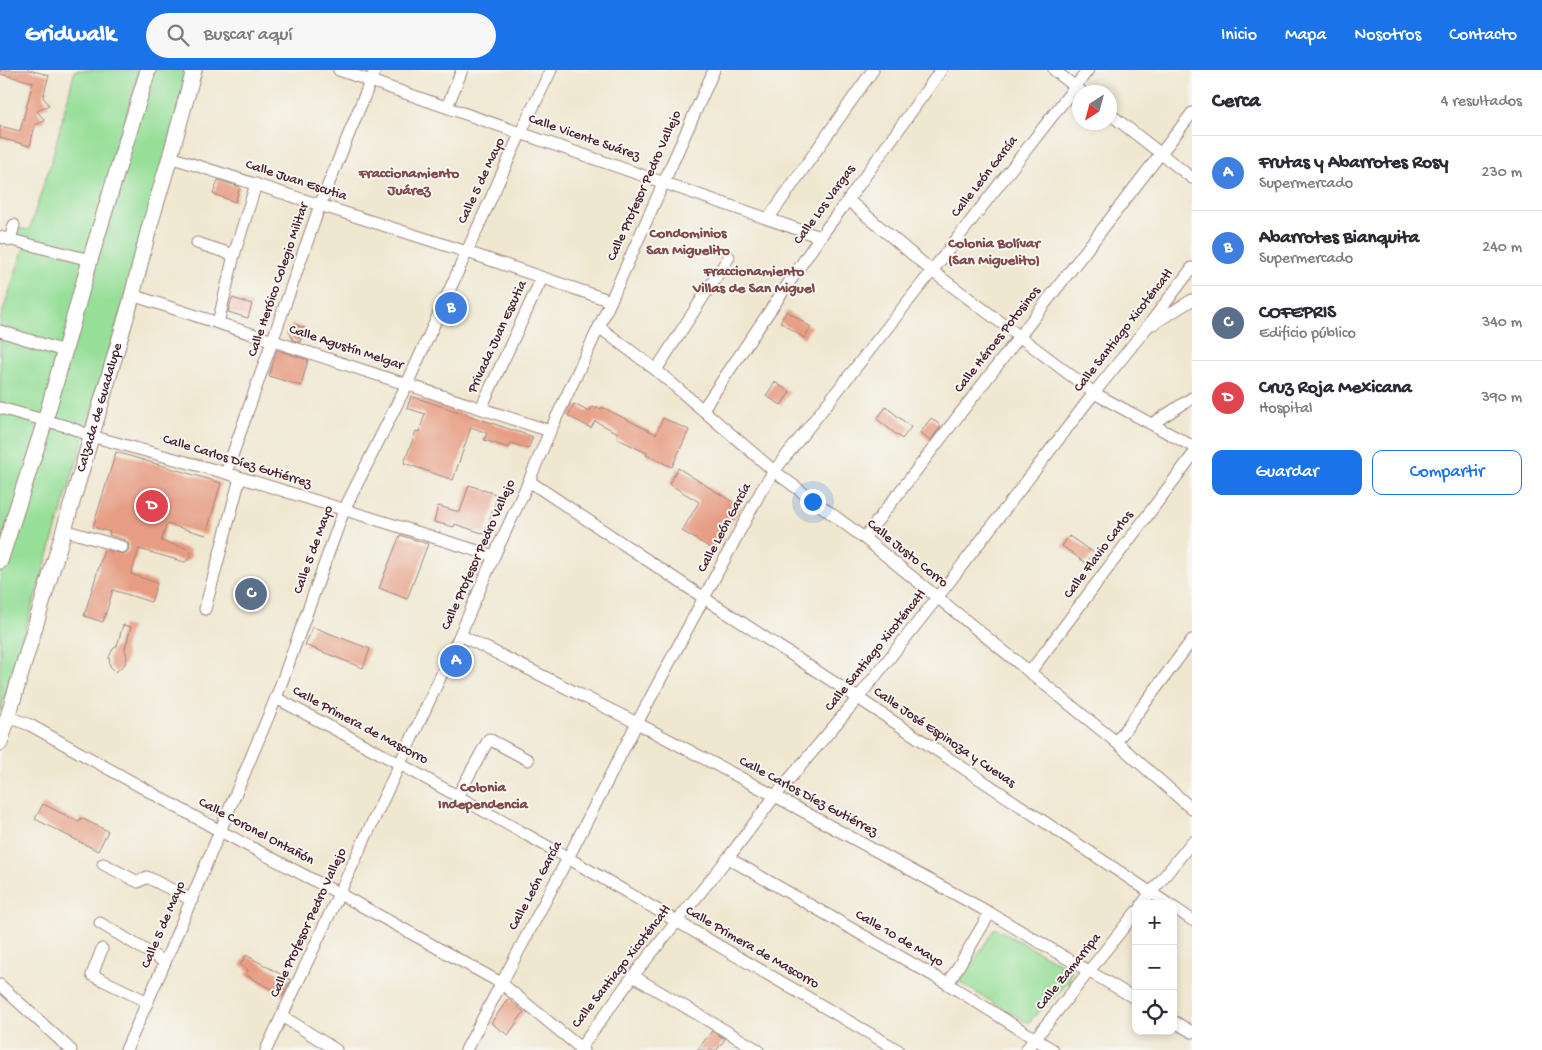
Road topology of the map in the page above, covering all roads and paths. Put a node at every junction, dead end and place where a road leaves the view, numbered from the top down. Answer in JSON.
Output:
{"nodes":[{"id":1,"x":148,"y":70,"type":"edge"},
{"id":2,"x":194,"y":70,"type":"edge"},
{"id":3,"x":338,"y":70,"type":"edge"},
{"id":4,"x":375,"y":70,"type":"edge"},
{"id":5,"x":462,"y":70,"type":"edge"},
{"id":6,"x":551,"y":70,"type":"edge"},
{"id":7,"x":714,"y":70,"type":"edge"},
{"id":8,"x":873,"y":70,"type":"edge"},
{"id":9,"x":941,"y":70,"type":"edge"},
{"id":10,"x":1054,"y":70,"type":"edge"},
{"id":11,"x":1088,"y":70,"type":"edge"},
{"id":12,"x":371,"y":82,"type":"junction"},
{"id":13,"x":1072,"y":85,"type":"edge"},
{"id":14,"x":1080,"y":85,"type":"edge"},
{"id":15,"x":1072,"y":97,"type":"edge"},
{"id":16,"x":447,"y":106,"type":"junction"},
{"id":17,"x":1192,"y":112,"type":"edge"},
{"id":18,"x":1117,"y":120,"type":"edge"},
{"id":19,"x":521,"y":132,"type":"junction"},
{"id":20,"x":1161,"y":155,"type":"junction"},
{"id":21,"x":170,"y":157,"type":"junction"},
{"id":22,"x":1192,"y":178,"type":"edge"},
{"id":23,"x":664,"y":182,"type":"junction"},
{"id":24,"x":256,"y":184,"type":"junction"},
{"id":25,"x":848,"y":200,"type":"junction"},
{"id":26,"x":320,"y":205,"type":"junction"},
{"id":27,"x":768,"y":219,"type":"junction"},
{"id":28,"x":14,"y":225,"type":"dead end"},
{"id":29,"x":820,"y":237,"type":"junction"},
{"id":30,"x":5,"y":239,"type":"edge"},
{"id":31,"x":197,"y":243,"type":"dead end"},
{"id":32,"x":467,"y":252,"type":"junction"},
{"id":33,"x":234,"y":255,"type":"junction"},
{"id":34,"x":729,"y":257,"type":"dead end"},
{"id":35,"x":90,"y":260,"type":"junction"},
{"id":36,"x":1192,"y":268,"type":"edge"},
{"id":37,"x":932,"y":271,"type":"junction"},
{"id":38,"x":542,"y":278,"type":"junction"},
{"id":39,"x":132,"y":294,"type":"junction"},
{"id":40,"x":1192,"y":300,"type":"edge"},
{"id":41,"x":611,"y":301,"type":"junction"},
{"id":42,"x":218,"y":323,"type":"junction"},
{"id":43,"x":1148,"y":326,"type":"junction"},
{"id":44,"x":599,"y":327,"type":"junction"},
{"id":45,"x":0,"y":331,"type":"edge"},
{"id":46,"x":1020,"y":336,"type":"junction"},
{"id":47,"x":274,"y":340,"type":"junction"},
{"id":48,"x":64,"y":350,"type":"junction"},
{"id":49,"x":656,"y":370,"type":"junction"},
{"id":50,"x":407,"y":384,"type":"junction"},
{"id":51,"x":1094,"y":394,"type":"junction"},
{"id":52,"x":1192,"y":398,"type":"edge"},
{"id":53,"x":0,"y":408,"type":"edge"},
{"id":54,"x":481,"y":408,"type":"junction"},
{"id":55,"x":703,"y":409,"type":"junction"},
{"id":56,"x":45,"y":421,"type":"junction"},
{"id":57,"x":1152,"y":424,"type":"junction"},
{"id":58,"x":550,"y":431,"type":"junction"},
{"id":59,"x":92,"y":436,"type":"junction"},
{"id":60,"x":1192,"y":446,"type":"edge"},
{"id":61,"x":1192,"y":456,"type":"edge"},
{"id":62,"x":774,"y":471,"type":"junction"},
{"id":63,"x":226,"y":473,"type":"junction"},
{"id":64,"x":240,"y":478,"type":"junction"},
{"id":65,"x":529,"y":481,"type":"junction"},
{"id":66,"x":344,"y":510,"type":"junction"},
{"id":67,"x":64,"y":530,"type":"junction"},
{"id":68,"x":864,"y":538,"type":"junction"},
{"id":69,"x":122,"y":546,"type":"dead end"},
{"id":70,"x":494,"y":556,"type":"junction"},
{"id":71,"x":0,"y":561,"type":"edge"},
{"id":72,"x":704,"y":598,"type":"junction"},
{"id":73,"x":938,"y":598,"type":"junction"},
{"id":74,"x":206,"y":609,"type":"dead end"},
{"id":75,"x":460,"y":635,"type":"junction"},
{"id":76,"x":1192,"y":640,"type":"edge"},
{"id":77,"x":1030,"y":672,"type":"junction"},
{"id":78,"x":276,"y":698,"type":"junction"},
{"id":79,"x":858,"y":698,"type":"junction"},
{"id":80,"x":8,"y":717,"type":"junction"},
{"id":81,"x":637,"y":723,"type":"junction"},
{"id":82,"x":1116,"y":742,"type":"junction"},
{"id":83,"x":0,"y":743,"type":"edge"},
{"id":84,"x":528,"y":760,"type":"dead end"},
{"id":85,"x":400,"y":764,"type":"junction"},
{"id":86,"x":775,"y":796,"type":"junction"},
{"id":87,"x":457,"y":797,"type":"junction"},
{"id":88,"x":1192,"y":809,"type":"edge"},
{"id":89,"x":220,"y":831,"type":"junction"},
{"id":90,"x":1192,"y":842,"type":"edge"},
{"id":91,"x":568,"y":858,"type":"junction"},
{"id":92,"x":728,"y":858,"type":"junction"},
{"id":93,"x":103,"y":864,"type":"dead end"},
{"id":94,"x":1150,"y":892,"type":"junction"},
{"id":95,"x":340,"y":894,"type":"junction"},
{"id":96,"x":192,"y":900,"type":"junction"},
{"id":97,"x":1145,"y":900,"type":"edge"},
{"id":98,"x":1162,"y":900,"type":"edge"},
{"id":99,"x":1177,"y":910,"type":"edge"},
{"id":100,"x":990,"y":913,"type":"junction"},
{"id":101,"x":1132,"y":917,"type":"edge"},
{"id":102,"x":1192,"y":920,"type":"edge"},
{"id":103,"x":676,"y":921,"type":"junction"},
{"id":104,"x":100,"y":923,"type":"dead end"},
{"id":105,"x":102,"y":949,"type":"dead end"},
{"id":106,"x":165,"y":962,"type":"junction"},
{"id":107,"x":1089,"y":972,"type":"junction"},
{"id":108,"x":632,"y":976,"type":"junction"},
{"id":109,"x":501,"y":983,"type":"junction"},
{"id":110,"x":948,"y":984,"type":"junction"},
{"id":111,"x":0,"y":985,"type":"edge"},
{"id":112,"x":1132,"y":997,"type":"edge"},
{"id":113,"x":148,"y":1002,"type":"junction"},
{"id":114,"x":282,"y":1016,"type":"junction"},
{"id":115,"x":1177,"y":1023,"type":"edge"},
{"id":116,"x":1192,"y":1032,"type":"edge"},
{"id":117,"x":1035,"y":1039,"type":"junction"},
{"id":118,"x":581,"y":1049,"type":"edge"},
{"id":119,"x":71,"y":1050,"type":"edge"},
{"id":120,"x":126,"y":1050,"type":"edge"},
{"id":121,"x":266,"y":1050,"type":"edge"},
{"id":122,"x":336,"y":1050,"type":"edge"},
{"id":123,"x":466,"y":1050,"type":"edge"},
{"id":124,"x":758,"y":1050,"type":"edge"},
{"id":125,"x":898,"y":1050,"type":"edge"},
{"id":126,"x":1026,"y":1050,"type":"edge"},
{"id":127,"x":1053,"y":1050,"type":"edge"}],
"edges":[{"from":1,"to":35,"type":"main road"},
{"from":2,"to":21,"type":"main road","name":"Calzada de Guadalupe"},
{"from":3,"to":12,"type":"street","name":"Calle Vicente Suárez"},
{"from":4,"to":12,"type":"street","name":"Calle Heróico Colegio Militar"},
{"from":5,"to":16,"type":"street"},
{"from":6,"to":19,"type":"street","name":"Calle 5 de Mayo"},
{"from":7,"to":23,"type":"street","name":"Calle Profesor Pedro Vallejo"},
{"from":8,"to":27,"type":"street"},
{"from":9,"to":25,"type":"street","name":"Calle Los Vargas"},
{"from":10,"to":13,"type":"street"},
{"from":11,"to":14,"type":"street","name":"Calle León García"},
{"from":12,"to":16,"type":"street","name":"Calle Vicente Suárez"},
{"from":12,"to":26,"type":"street","name":"Calle Heróico Colegio Militar"},
{"from":15,"to":37,"type":"street","name":"Calle León García"},
{"from":16,"to":19,"type":"street","name":"Calle Vicente Suárez"},
{"from":17,"to":20,"type":"street","name":"Calle Héroes Potosinos"},
{"from":18,"to":20,"type":"street"},
{"from":19,"to":23,"type":"street","name":"Calle Vicente Suárez"},
{"from":19,"to":32,"type":"street","name":"Calle 5 de Mayo"},
{"from":20,"to":22,"type":"street"},
{"from":20,"to":46,"type":"street","name":"Calle Héroes Potosinos"},
{"from":21,"to":24,"type":"street","name":"Calle Juan Escutia"},
{"from":21,"to":39,"type":"main road","name":"Calzada de Guadalupe"},
{"from":23,"to":27,"type":"street","name":"Calle Vicente Suárez"},
{"from":23,"to":41,"type":"street","name":"Calle Profesor Pedro Vallejo"},
{"from":24,"to":26,"type":"street","name":"Calle Juan Escutia"},
{"from":24,"to":33,"type":"street"},
{"from":25,"to":29,"type":"street","name":"Calle Los Vargas"},
{"from":25,"to":37,"type":"street"},
{"from":26,"to":32,"type":"street","name":"Calle Juan Escutia"},
{"from":26,"to":47,"type":"street","name":"Calle Heróico Colegio Militar"},
{"from":27,"to":29,"type":"street","name":"Calle Vicente Suárez"},
{"from":28,"to":30,"type":"street"},
{"from":29,"to":55,"type":"street","name":"Calle Los Vargas"},
{"from":30,"to":35,"type":"street"},
{"from":31,"to":33,"type":"street"},
{"from":32,"to":38,"type":"street","name":"Calle Juan Escutia"},
{"from":32,"to":50,"type":"street","name":"Calle 5 de Mayo"},
{"from":33,"to":42,"type":"street"},
{"from":34,"to":49,"type":"street"},
{"from":35,"to":48,"type":"main road"},
{"from":36,"to":43,"type":"street","name":"Calle Santiago Xicoténcatl"},
{"from":37,"to":46,"type":"street"},
{"from":37,"to":62,"type":"street","name":"Calle León García"},
{"from":38,"to":41,"type":"street","name":"Calle Juan Escutia"},
{"from":38,"to":54,"type":"street","name":"Privada Juan Escutia"},
{"from":39,"to":42,"type":"street","name":"Calle Agustín Melgar"},
{"from":39,"to":59,"type":"main road","name":"Calzada de Guadalupe"},
{"from":40,"to":43,"type":"street"},
{"from":41,"to":44,"type":"street","name":"Calle Profesor Pedro Vallejo"},
{"from":42,"to":47,"type":"street","name":"Calle Agustín Melgar"},
{"from":43,"to":51,"type":"street","name":"Calle Santiago Xicoténcatl"},
{"from":44,"to":49,"type":"street","name":"Calle Justo Corro"},
{"from":44,"to":58,"type":"street","name":"Calle Profesor Pedro Vallejo"},
{"from":45,"to":48,"type":"street"},
{"from":46,"to":51,"type":"street"},
{"from":46,"to":68,"type":"street","name":"Calle Héroes Potosinos"},
{"from":47,"to":50,"type":"street","name":"Calle Agustín Melgar"},
{"from":47,"to":63,"type":"street","name":"Calle Heróico Colegio Militar"},
{"from":48,"to":56,"type":"main road"},
{"from":49,"to":55,"type":"street","name":"Calle Justo Corro"},
{"from":50,"to":54,"type":"street","name":"Calle Agustín Melgar"},
{"from":50,"to":66,"type":"street","name":"Calle 5 de Mayo"},
{"from":51,"to":57,"type":"street"},
{"from":51,"to":73,"type":"street","name":"Calle Santiago Xicoténcatl"},
{"from":52,"to":57,"type":"street"},
{"from":53,"to":56,"type":"street","name":"Calle Carlos Díez Gutiérrez"},
{"from":54,"to":58,"type":"street","name":"Calle Agustín Melgar"},
{"from":55,"to":62,"type":"street","name":"Calle Justo Corro"},
{"from":56,"to":59,"type":"street","name":"Calle Carlos Díez Gutiérrez"},
{"from":56,"to":71,"type":"main road"},
{"from":57,"to":60,"type":"street"},
{"from":58,"to":65,"type":"street","name":"Calle Profesor Pedro Vallejo"},
{"from":59,"to":63,"type":"street","name":"Calle Carlos Díez Gutiérrez"},
{"from":59,"to":67,"type":"main road","name":"Calzada de Guadalupe"},
{"from":61,"to":77,"type":"street","name":"Calle Flavio Carlos"},
{"from":62,"to":68,"type":"street","name":"Calle Justo Corro"},
{"from":62,"to":72,"type":"street","name":"Calle León García"},
{"from":63,"to":64,"type":"street","name":"Calle Carlos Díez Gutiérrez"},
{"from":64,"to":66,"type":"street","name":"Calle Carlos Díez Gutiérrez"},
{"from":64,"to":74,"type":"street"},
{"from":65,"to":70,"type":"street","name":"Calle Profesor Pedro Vallejo"},
{"from":65,"to":72,"type":"street","name":"Calle José Espinoza y Cuevas"},
{"from":66,"to":70,"type":"street","name":"Calle Carlos Díez Gutiérrez"},
{"from":66,"to":78,"type":"street","name":"Calle 5 de Mayo"},
{"from":67,"to":69,"type":"street"},
{"from":67,"to":80,"type":"main road","name":"Calzada de Guadalupe"},
{"from":68,"to":73,"type":"street","name":"Calle Justo Corro"},
{"from":70,"to":75,"type":"street","name":"Calle Profesor Pedro Vallejo"},
{"from":72,"to":79,"type":"street","name":"Calle José Espinoza y Cuevas"},
{"from":72,"to":81,"type":"street","name":"Calle León García"},
{"from":73,"to":77,"type":"street","name":"Calle Justo Corro"},
{"from":73,"to":79,"type":"street","name":"Calle Santiago Xicoténcatl"},
{"from":75,"to":81,"type":"street","name":"Calle Carlos Díez Gutiérrez"},
{"from":75,"to":85,"type":"street","name":"Calle Profesor Pedro Vallejo"},
{"from":76,"to":82,"type":"street"},
{"from":77,"to":82,"type":"street","name":"Calle Justo Corro"},
{"from":78,"to":85,"type":"street","name":"Calle Primera de Mascorro"},
{"from":78,"to":89,"type":"street","name":"Calle 5 de Mayo"},
{"from":79,"to":86,"type":"street","name":"Calle Santiago Xicoténcatl"},
{"from":79,"to":94,"type":"street","name":"Calle José Espinoza y Cuevas"},
{"from":80,"to":83,"type":"main road","name":"Calzada de Guadalupe"},
{"from":80,"to":89,"type":"street","name":"Calle Coronel Ontañón"},
{"from":81,"to":86,"type":"street","name":"Calle Carlos Díez Gutiérrez"},
{"from":81,"to":91,"type":"street","name":"Calle León García"},
{"from":82,"to":88,"type":"street","name":"Calle Justo Corro"},
{"from":84,"to":87,"type":"street"},
{"from":85,"to":87,"type":"street","name":"Calle Primera de Mascorro"},
{"from":85,"to":95,"type":"street","name":"Calle Profesor Pedro Vallejo"},
{"from":86,"to":92,"type":"street","name":"Calle Santiago Xicoténcatl"},
{"from":86,"to":100,"type":"street","name":"Calle Carlos Díez Gutiérrez"},
{"from":87,"to":91,"type":"street","name":"Calle Primera de Mascorro"},
{"from":89,"to":95,"type":"street","name":"Calle Coronel Ontañón"},
{"from":89,"to":96,"type":"street","name":"Calle 5 de Mayo"},
{"from":90,"to":94,"type":"street"},
{"from":91,"to":103,"type":"street","name":"Calle Primera de Mascorro"},
{"from":91,"to":109,"type":"street","name":"Calle León García"},
{"from":92,"to":103,"type":"street","name":"Calle Santiago Xicoténcatl"},
{"from":92,"to":110,"type":"street","name":"Calle 10 de Mayo"},
{"from":93,"to":96,"type":"street"},
{"from":94,"to":97,"type":"street"},
{"from":94,"to":98,"type":"street","name":"Calle José Espinoza y Cuevas"},
{"from":95,"to":109,"type":"street","name":"Calle Coronel Ontañón"},
{"from":95,"to":114,"type":"street","name":"Calle Profesor Pedro Vallejo"},
{"from":96,"to":106,"type":"street","name":"Calle 5 de Mayo"},
{"from":99,"to":102,"type":"street"},
{"from":100,"to":107,"type":"street","name":"Calle Carlos Díez Gutiérrez"},
{"from":100,"to":110,"type":"street"},
{"from":101,"to":107,"type":"street","name":"Calle Zamarripa"},
{"from":103,"to":108,"type":"street","name":"Calle Santiago Xicoténcatl"},
{"from":103,"to":125,"type":"street","name":"Calle Primera de Mascorro"},
{"from":104,"to":106,"type":"street"},
{"from":105,"to":113,"type":"street"},
{"from":106,"to":113,"type":"street","name":"Calle 5 de Mayo"},
{"from":107,"to":112,"type":"street","name":"Calle Carlos Díez Gutiérrez"},
{"from":107,"to":117,"type":"street","name":"Calle Zamarripa"},
{"from":108,"to":118,"type":"street","name":"Calle Santiago Xicoténcatl"},
{"from":108,"to":124,"type":"street"},
{"from":109,"to":118,"type":"street","name":"Calle Coronel Ontañón"},
{"from":109,"to":123,"type":"street","name":"Calle León García"},
{"from":110,"to":117,"type":"street","name":"Calle 10 de Mayo"},
{"from":111,"to":119,"type":"street"},
{"from":113,"to":120,"type":"street","name":"Calle 5 de Mayo"},
{"from":114,"to":121,"type":"street","name":"Calle Profesor Pedro Vallejo"},
{"from":114,"to":122,"type":"street"},
{"from":115,"to":116,"type":"street"},
{"from":117,"to":126,"type":"street","name":"Calle Zamarripa"},
{"from":117,"to":127,"type":"street","name":"Calle 10 de Mayo"}]}
